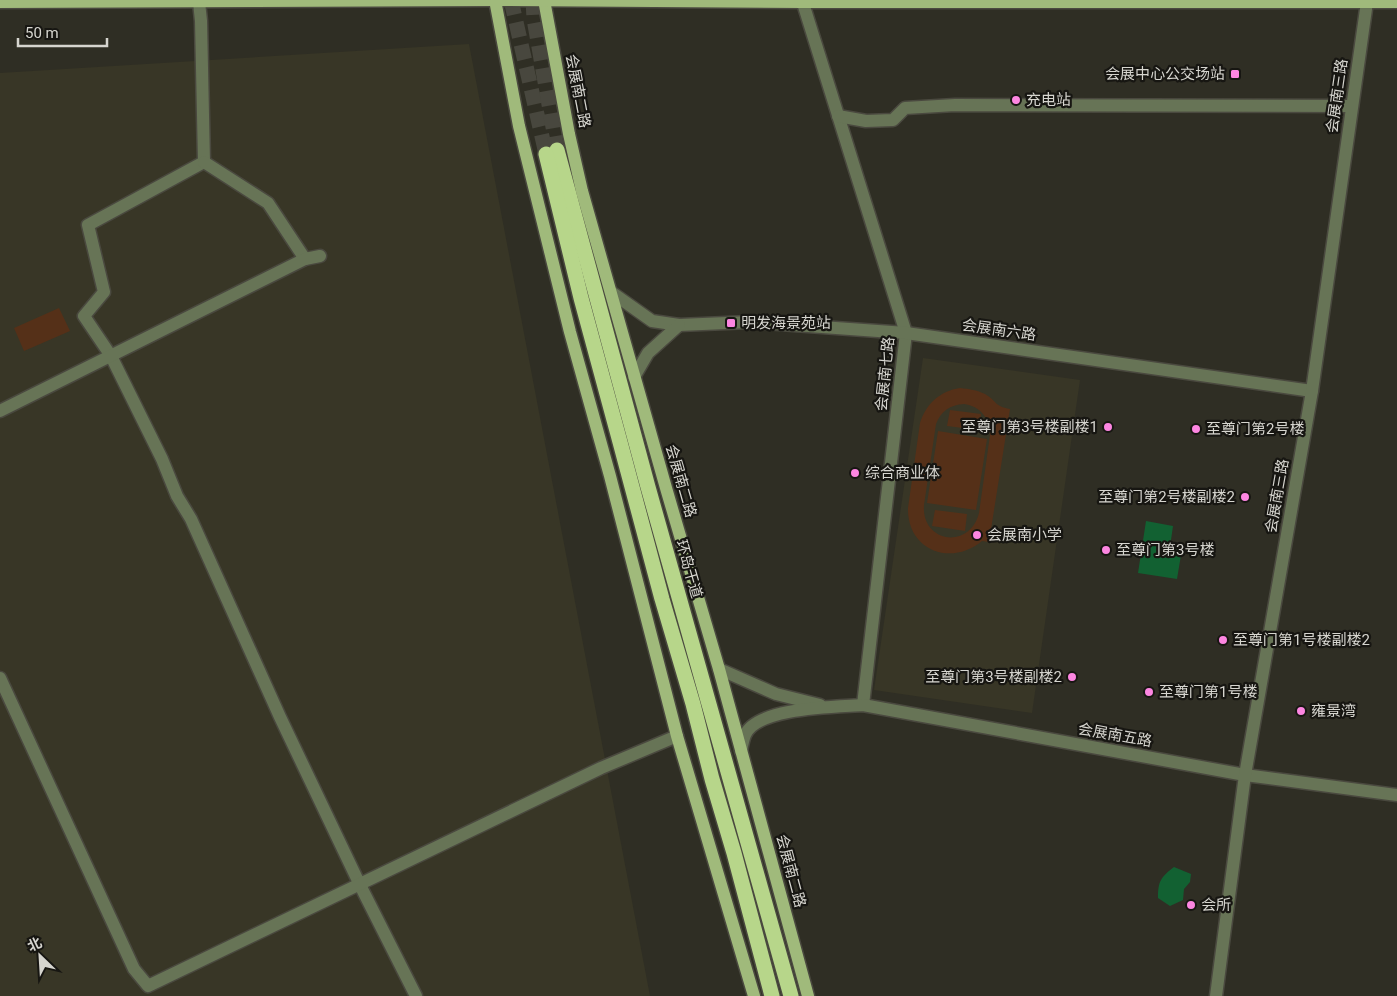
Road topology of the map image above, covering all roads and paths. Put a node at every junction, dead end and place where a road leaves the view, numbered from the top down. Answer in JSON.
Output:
{"nodes":[{"id":1,"x":495,"y":0,"type":"edge"},
{"id":2,"x":545,"y":0,"type":"edge"},
{"id":3,"x":155,"y":1,"type":"edge"},
{"id":4,"x":802,"y":1,"type":"edge"},
{"id":5,"x":0,"y":2,"type":"edge"},
{"id":6,"x":199,"y":2,"type":"junction"},
{"id":7,"x":1367,"y":2,"type":"junction"},
{"id":8,"x":1397,"y":2,"type":"edge"},
{"id":9,"x":1352,"y":106,"type":"junction"},
{"id":10,"x":838,"y":116,"type":"junction"},
{"id":11,"x":204,"y":162,"type":"junction"},
{"id":12,"x":320,"y":256,"type":"dead end"},
{"id":13,"x":305,"y":259,"type":"junction"},
{"id":14,"x":611,"y":292,"type":"junction"},
{"id":15,"x":679,"y":325,"type":"junction"},
{"id":16,"x":906,"y":333,"type":"junction"},
{"id":17,"x":111,"y":356,"type":"junction"},
{"id":18,"x":634,"y":377,"type":"junction"},
{"id":19,"x":1312,"y":391,"type":"junction"},
{"id":20,"x":0,"y":411,"type":"edge"},
{"id":21,"x":719,"y":669,"type":"junction"},
{"id":22,"x":0,"y":678,"type":"edge"},
{"id":23,"x":863,"y":705,"type":"junction"},
{"id":24,"x":827,"y":707,"type":"junction"},
{"id":25,"x":677,"y":736,"type":"junction"},
{"id":26,"x":741,"y":751,"type":"junction"},
{"id":27,"x":1245,"y":775,"type":"junction"},
{"id":28,"x":1397,"y":796,"type":"edge"},
{"id":29,"x":360,"y":885,"type":"junction"},
{"id":30,"x":416,"y":996,"type":"edge"},
{"id":31,"x":754,"y":996,"type":"edge"},
{"id":32,"x":772,"y":996,"type":"edge"},
{"id":33,"x":791,"y":996,"type":"edge"},
{"id":34,"x":808,"y":996,"type":"edge"},
{"id":35,"x":1216,"y":996,"type":"edge"}],
"edges":[{"from":1,"to":2,"type":"main road"},
{"from":1,"to":6,"type":"main road"},
{"from":1,"to":25,"type":"main road"},
{"from":2,"to":4,"type":"main road"},
{"from":2,"to":14,"type":"main road","name":"会展南二路"},
{"from":3,"to":5,"type":"main road"},
{"from":3,"to":6,"type":"main road"},
{"from":4,"to":7,"type":"main road"},
{"from":4,"to":10,"type":"street","name":"会展南七路"},
{"from":6,"to":11,"type":"street"},
{"from":7,"to":8,"type":"main road"},
{"from":7,"to":9,"type":"street","name":"会展南三路"},
{"from":9,"to":10,"type":"street"},
{"from":9,"to":19,"type":"street","name":"会展南三路"},
{"from":10,"to":16,"type":"street","name":"会展南七路"},
{"from":11,"to":13,"type":"street"},
{"from":11,"to":17,"type":"street"},
{"from":12,"to":13,"type":"street"},
{"from":13,"to":17,"type":"street"},
{"from":14,"to":15,"type":"street","name":"会展南六路"},
{"from":14,"to":18,"type":"main road","name":"会展南二路"},
{"from":15,"to":16,"type":"street","name":"会展南六路"},
{"from":15,"to":18,"type":"street"},
{"from":16,"to":19,"type":"street","name":"会展南六路"},
{"from":16,"to":23,"type":"street","name":"会展南七路"},
{"from":17,"to":20,"type":"street"},
{"from":17,"to":29,"type":"street"},
{"from":18,"to":21,"type":"main road","name":"会展南二路"},
{"from":19,"to":27,"type":"street","name":"会展南三路"},
{"from":21,"to":24,"type":"street"},
{"from":21,"to":26,"type":"main road","name":"会展南二路"},
{"from":22,"to":29,"type":"street"},
{"from":23,"to":24,"type":"street","name":"会展南五路"},
{"from":23,"to":27,"type":"street","name":"会展南五路"},
{"from":24,"to":26,"type":"street"},
{"from":25,"to":29,"type":"street"},
{"from":25,"to":31,"type":"main road"},
{"from":26,"to":34,"type":"main road","name":"会展南二路"},
{"from":27,"to":28,"type":"street","name":"会展南五路"},
{"from":27,"to":35,"type":"street","name":"会展南三路"},
{"from":29,"to":30,"type":"street"},
{"from":32,"to":33,"type":"highway","name":"环岛干道"}]}
